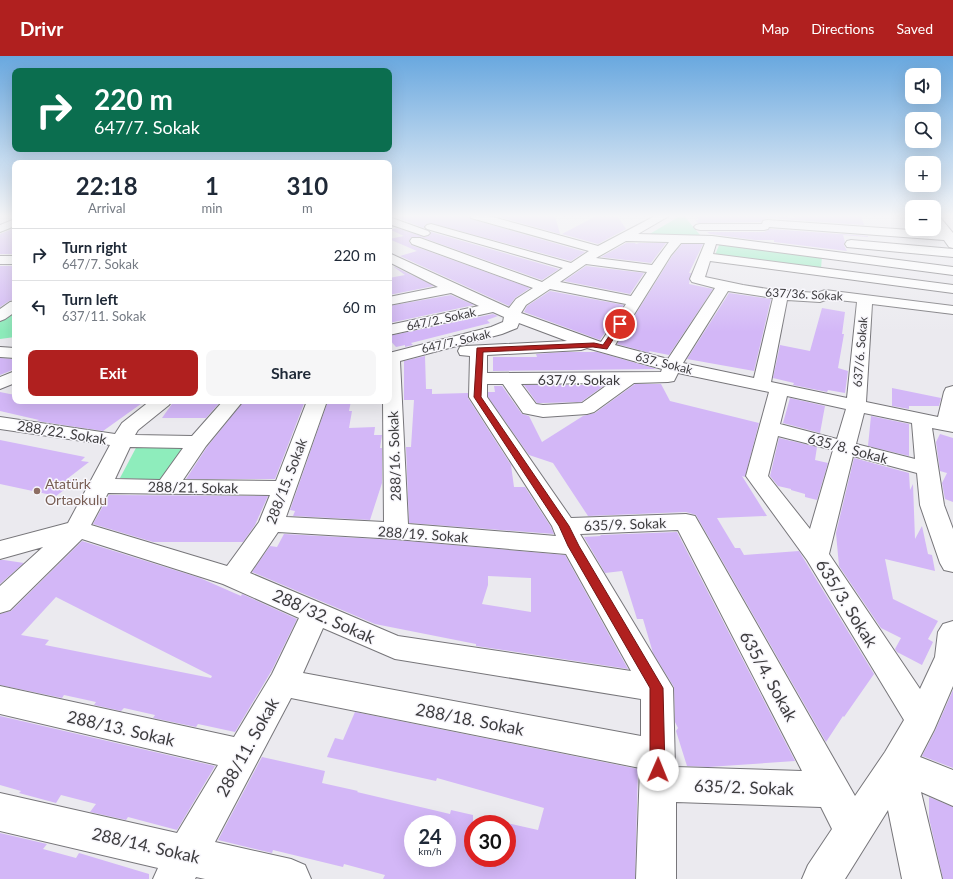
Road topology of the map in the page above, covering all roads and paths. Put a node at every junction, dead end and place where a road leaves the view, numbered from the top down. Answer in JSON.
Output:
{"nodes":[{"id":1,"x":411,"y":254,"type":"edge"},
{"id":2,"x":442,"y":254,"type":"edge"},
{"id":3,"x":501,"y":254,"type":"edge"},
{"id":4,"x":592,"y":254,"type":"edge"},
{"id":5,"x":665,"y":254,"type":"edge"},
{"id":6,"x":823,"y":254,"type":"edge"},
{"id":7,"x":827,"y":256,"type":"junction"},
{"id":8,"x":706,"y":257,"type":"joint"},
{"id":9,"x":0,"y":260,"type":"edge"},
{"id":10,"x":12,"y":260,"type":"edge"},
{"id":11,"x":578,"y":263,"type":"junction"},
{"id":12,"x":656,"y":269,"type":"junction"},
{"id":13,"x":953,"y":271,"type":"edge"},
{"id":14,"x":417,"y":272,"type":"junction"},
{"id":15,"x":825,"y":273,"type":"junction"},
{"id":16,"x":396,"y":275,"type":"dead end"},
{"id":17,"x":545,"y":286,"type":"junction"},
{"id":18,"x":723,"y":287,"type":"junction"},
{"id":19,"x":453,"y":288,"type":"junction"},
{"id":20,"x":953,"y":289,"type":"edge"},
{"id":21,"x":825,"y":294,"type":"junction"},
{"id":22,"x":781,"y":295,"type":"junction"},
{"id":23,"x":12,"y":299,"type":"edge"},
{"id":24,"x":865,"y":299,"type":"junction"},
{"id":25,"x":392,"y":300,"type":"edge"},
{"id":26,"x":635,"y":300,"type":"junction"},
{"id":27,"x":494,"y":308,"type":"junction"},
{"id":28,"x":953,"y":310,"type":"edge"},
{"id":29,"x":512,"y":315,"type":"junction"},
{"id":30,"x":0,"y":316,"type":"edge"},
{"id":31,"x":544,"y":327,"type":"junction"},
{"id":32,"x":392,"y":329,"type":"edge"},
{"id":33,"x":599,"y":346,"type":"junction"},
{"id":34,"x":487,"y":350,"type":"junction"},
{"id":35,"x":0,"y":352,"type":"edge"},
{"id":36,"x":12,"y":353,"type":"edge"},
{"id":37,"x":392,"y":357,"type":"edge"},
{"id":38,"x":392,"y":358,"type":"edge"},
{"id":39,"x":672,"y":366,"type":"junction"},
{"id":40,"x":12,"y":378,"type":"edge"},
{"id":41,"x":479,"y":379,"type":"junction"},
{"id":42,"x":508,"y":379,"type":"junction"},
{"id":43,"x":628,"y":379,"type":"junction"},
{"id":44,"x":0,"y":384,"type":"edge"},
{"id":45,"x":770,"y":388,"type":"junction"},
{"id":46,"x":953,"y":392,"type":"edge"},
{"id":47,"x":158,"y":404,"type":"edge"},
{"id":48,"x":230,"y":404,"type":"edge"},
{"id":49,"x":315,"y":404,"type":"edge"},
{"id":50,"x":392,"y":404,"type":"edge"},
{"id":51,"x":856,"y":406,"type":"junction"},
{"id":52,"x":921,"y":418,"type":"junction"},
{"id":53,"x":0,"y":422,"type":"edge"},
{"id":54,"x":949,"y":425,"type":"edge"},
{"id":55,"x":769,"y":427,"type":"junction"},
{"id":56,"x":124,"y":441,"type":"junction"},
{"id":57,"x":198,"y":442,"type":"junction"},
{"id":58,"x":845,"y":447,"type":"junction"},
{"id":59,"x":928,"y":469,"type":"junction"},
{"id":60,"x":100,"y":486,"type":"junction"},
{"id":61,"x":167,"y":486,"type":"junction"},
{"id":62,"x":285,"y":488,"type":"junction"},
{"id":63,"x":686,"y":522,"type":"joint"},
{"id":64,"x":271,"y":524,"type":"junction"},
{"id":65,"x":77,"y":529,"type":"junction"},
{"id":66,"x":396,"y":531,"type":"junction"},
{"id":67,"x":569,"y":536,"type":"junction"},
{"id":68,"x":0,"y":550,"type":"edge"},
{"id":69,"x":816,"y":554,"type":"junction"},
{"id":70,"x":953,"y":563,"type":"edge"},
{"id":71,"x":233,"y":577,"type":"junction"},
{"id":72,"x":0,"y":603,"type":"edge"},
{"id":73,"x":316,"y":613,"type":"junction"},
{"id":74,"x":952,"y":649,"type":"edge"},
{"id":75,"x":283,"y":683,"type":"junction"},
{"id":76,"x":657,"y":688,"type":"junction"},
{"id":77,"x":0,"y":700,"type":"edge"},
{"id":78,"x":922,"y":720,"type":"junction"},
{"id":79,"x":242,"y":755,"type":"junction"},
{"id":80,"x":897,"y":764,"type":"junction"},
{"id":81,"x":658,"y":770,"type":"junction"},
{"id":82,"x":953,"y":788,"type":"edge"},
{"id":83,"x":832,"y":790,"type":"junction"},
{"id":84,"x":0,"y":812,"type":"edge"},
{"id":85,"x":853,"y":830,"type":"junction"},
{"id":86,"x":180,"y":867,"type":"edge"},
{"id":87,"x":291,"y":879,"type":"edge"},
{"id":88,"x":656,"y":879,"type":"edge"},
{"id":89,"x":822,"y":879,"type":"edge"},
{"id":90,"x":922,"y":879,"type":"edge"}],
"edges":[{"from":1,"to":14,"type":"street","name":"637. Sokak"},
{"from":2,"to":17,"type":"street"},
{"from":3,"to":11,"type":"street"},
{"from":4,"to":11,"type":"street"},
{"from":5,"to":12,"type":"street"},
{"from":6,"to":7,"type":"street"},
{"from":7,"to":13,"type":"street"},
{"from":7,"to":15,"type":"street"},
{"from":8,"to":15,"type":"street"},
{"from":8,"to":18,"type":"street","name":"637/36. Sokak"},
{"from":9,"to":10,"type":"street"},
{"from":11,"to":12,"type":"street"},
{"from":11,"to":17,"type":"street"},
{"from":12,"to":26,"type":"street"},
{"from":14,"to":16,"type":"street"},
{"from":14,"to":19,"type":"street","name":"637. Sokak"},
{"from":15,"to":20,"type":"street"},
{"from":15,"to":21,"type":"street"},
{"from":17,"to":26,"type":"street"},
{"from":17,"to":29,"type":"street"},
{"from":18,"to":22,"type":"street","name":"637/36. Sokak"},
{"from":18,"to":39,"type":"street"},
{"from":19,"to":25,"type":"street"},
{"from":19,"to":27,"type":"street","name":"637. Sokak"},
{"from":21,"to":22,"type":"street","name":"637/36. Sokak"},
{"from":21,"to":24,"type":"street","name":"637/36. Sokak"},
{"from":22,"to":45,"type":"street"},
{"from":23,"to":30,"type":"street"},
{"from":24,"to":28,"type":"street","name":"637/36. Sokak"},
{"from":24,"to":51,"type":"street","name":"637/6. Sokak"},
{"from":26,"to":33,"type":"street"},
{"from":27,"to":29,"type":"street","name":"637. Sokak"},
{"from":27,"to":32,"type":"street","name":"647/2. Sokak"},
{"from":29,"to":31,"type":"street","name":"637. Sokak"},
{"from":29,"to":37,"type":"street","name":"647/7. Sokak"},
{"from":31,"to":33,"type":"street","name":"637. Sokak"},
{"from":31,"to":34,"type":"street"},
{"from":33,"to":34,"type":"street","name":"647/7. Sokak"},
{"from":33,"to":39,"type":"street","name":"637. Sokak"},
{"from":34,"to":38,"type":"street","name":"647/7. Sokak"},
{"from":34,"to":41,"type":"street"},
{"from":35,"to":36,"type":"street"},
{"from":39,"to":43,"type":"street","name":"637/9. Sokak"},
{"from":39,"to":45,"type":"street","name":"637. Sokak"},
{"from":40,"to":44,"type":"street"},
{"from":41,"to":42,"type":"street","name":"637/9. Sokak"},
{"from":41,"to":67,"type":"street"},
{"from":42,"to":43,"type":"street","name":"637/9. Sokak"},
{"from":42,"to":43,"type":"street"},
{"from":45,"to":51,"type":"street","name":"637. Sokak"},
{"from":45,"to":55,"type":"street"},
{"from":46,"to":54,"type":"street"},
{"from":47,"to":56,"type":"street"},
{"from":48,"to":57,"type":"street"},
{"from":49,"to":62,"type":"street","name":"288/15. Sokak"},
{"from":50,"to":66,"type":"street","name":"288/16. Sokak"},
{"from":51,"to":52,"type":"street","name":"637. Sokak"},
{"from":51,"to":58,"type":"street","name":"635/3. Sokak"},
{"from":52,"to":54,"type":"street","name":"637. Sokak"},
{"from":52,"to":59,"type":"street"},
{"from":53,"to":56,"type":"street","name":"288/22. Sokak"},
{"from":55,"to":58,"type":"street","name":"635/8. Sokak"},
{"from":55,"to":69,"type":"street"},
{"from":56,"to":57,"type":"street","name":"288/22. Sokak"},
{"from":56,"to":60,"type":"street"},
{"from":57,"to":61,"type":"street"},
{"from":58,"to":59,"type":"street","name":"635/8. Sokak"},
{"from":58,"to":69,"type":"street","name":"635/3. Sokak"},
{"from":59,"to":70,"type":"street"},
{"from":60,"to":61,"type":"street","name":"288/21. Sokak"},
{"from":60,"to":65,"type":"street"},
{"from":61,"to":62,"type":"street","name":"288/21. Sokak"},
{"from":62,"to":64,"type":"street","name":"288/15. Sokak"},
{"from":63,"to":67,"type":"street","name":"635/9. Sokak"},
{"from":63,"to":83,"type":"street","name":"635/4. Sokak"},
{"from":64,"to":66,"type":"street","name":"288/19. Sokak"},
{"from":64,"to":71,"type":"street","name":"288/15. Sokak"},
{"from":65,"to":68,"type":"street"},
{"from":65,"to":71,"type":"street","name":"288/32. Sokak"},
{"from":65,"to":72,"type":"street"},
{"from":66,"to":67,"type":"street","name":"288/19. Sokak"},
{"from":67,"to":76,"type":"street"},
{"from":69,"to":78,"type":"street","name":"635/3. Sokak"},
{"from":71,"to":73,"type":"street","name":"288/32. Sokak"},
{"from":73,"to":75,"type":"street","name":"288/11. Sokak"},
{"from":73,"to":76,"type":"street","name":"288/32. Sokak"},
{"from":74,"to":78,"type":"street"},
{"from":75,"to":79,"type":"street","name":"288/11. Sokak"},
{"from":75,"to":81,"type":"street","name":"288/18. Sokak"},
{"from":76,"to":81,"type":"street"},
{"from":77,"to":79,"type":"street","name":"288/13. Sokak"},
{"from":78,"to":80,"type":"street"},
{"from":79,"to":86,"type":"street","name":"288/11. Sokak"},
{"from":80,"to":82,"type":"street"},
{"from":80,"to":85,"type":"street"},
{"from":80,"to":90,"type":"street"},
{"from":81,"to":83,"type":"street","name":"635/2. Sokak"},
{"from":81,"to":88,"type":"street"},
{"from":83,"to":85,"type":"street","name":"635/4. Sokak"},
{"from":84,"to":86,"type":"street","name":"288/14. Sokak"},
{"from":85,"to":89,"type":"street"},
{"from":86,"to":87,"type":"street","name":"288/14. Sokak"}]}
